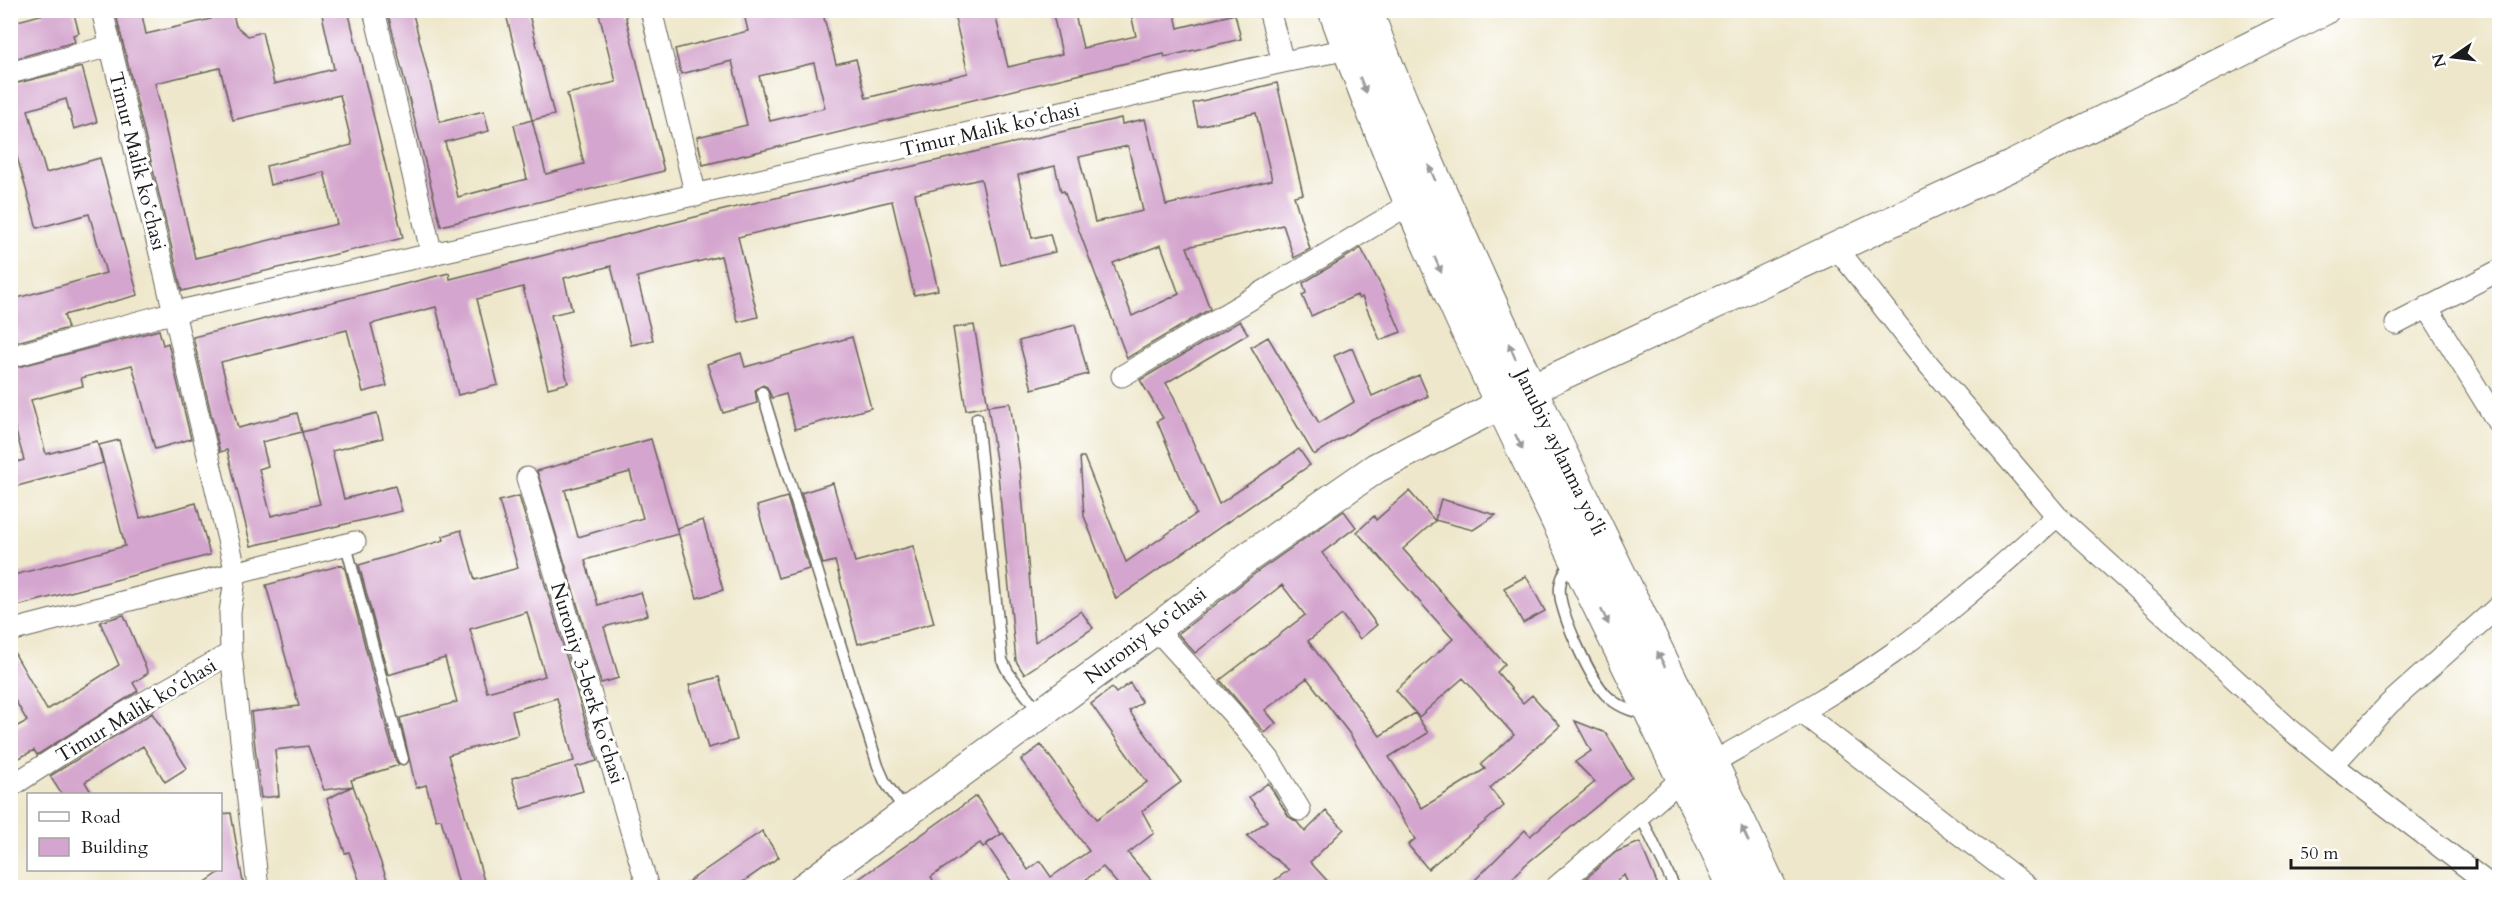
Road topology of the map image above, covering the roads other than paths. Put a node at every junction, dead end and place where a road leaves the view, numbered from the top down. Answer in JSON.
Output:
{"nodes":[{"id":1,"x":102,"y":10,"type":"edge"},
{"id":2,"x":374,"y":10,"type":"edge"},
{"id":3,"x":651,"y":10,"type":"edge"},
{"id":4,"x":1269,"y":10,"type":"edge"},
{"id":5,"x":1335,"y":10,"type":"edge"},
{"id":6,"x":1366,"y":10,"type":"edge"},
{"id":7,"x":2324,"y":10,"type":"edge"},
{"id":8,"x":110,"y":46,"type":"junction"},
{"id":9,"x":1349,"y":49,"type":"junction"},
{"id":10,"x":1283,"y":62,"type":"junction"},
{"id":11,"x":10,"y":73,"type":"edge"},
{"id":12,"x":696,"y":196,"type":"junction"},
{"id":13,"x":1410,"y":204,"type":"junction"},
{"id":14,"x":1835,"y":246,"type":"junction"},
{"id":15,"x":432,"y":255,"type":"junction"},
{"id":16,"x":2499,"y":270,"type":"edge"},
{"id":17,"x":2427,"y":307,"type":"junction"},
{"id":18,"x":175,"y":312,"type":"junction"},
{"id":19,"x":2396,"y":324,"type":"dead end"},
{"id":20,"x":10,"y":357,"type":"edge"},
{"id":21,"x":1122,"y":376,"type":"dead end"},
{"id":22,"x":1529,"y":390,"type":"junction"},
{"id":23,"x":762,"y":392,"type":"dead end"},
{"id":24,"x":1500,"y":404,"type":"junction"},
{"id":25,"x":977,"y":418,"type":"dead end"},
{"id":26,"x":2499,"y":426,"type":"edge"},
{"id":27,"x":526,"y":478,"type":"dead end"},
{"id":28,"x":2057,"y":516,"type":"junction"},
{"id":29,"x":351,"y":544,"type":"joint"},
{"id":30,"x":236,"y":573,"type":"junction"},
{"id":31,"x":2499,"y":604,"type":"edge"},
{"id":32,"x":1156,"y":629,"type":"junction"},
{"id":33,"x":10,"y":631,"type":"edge"},
{"id":34,"x":231,"y":653,"type":"junction"},
{"id":35,"x":1801,"y":712,"type":"junction"},
{"id":36,"x":1040,"y":714,"type":"junction"},
{"id":37,"x":403,"y":759,"type":"dead end"},
{"id":38,"x":2333,"y":765,"type":"junction"},
{"id":39,"x":1698,"y":770,"type":"junction"},
{"id":40,"x":10,"y":787,"type":"edge"},
{"id":41,"x":1300,"y":810,"type":"dead end"},
{"id":42,"x":907,"y":812,"type":"junction"},
{"id":43,"x":1640,"y":815,"type":"junction"},
{"id":44,"x":258,"y":888,"type":"edge"},
{"id":45,"x":648,"y":888,"type":"edge"},
{"id":46,"x":804,"y":888,"type":"edge"},
{"id":47,"x":1555,"y":888,"type":"edge"},
{"id":48,"x":1675,"y":888,"type":"edge"},
{"id":49,"x":1735,"y":888,"type":"edge"},
{"id":50,"x":1770,"y":888,"type":"edge"},
{"id":51,"x":2029,"y":888,"type":"edge"},
{"id":52,"x":2494,"y":888,"type":"edge"}],
"edges":[{"from":1,"to":8,"type":"street","name":"Timur Malik koʻchasi"},
{"from":2,"to":15,"type":"street"},
{"from":3,"to":12,"type":"street"},
{"from":4,"to":10,"type":"street"},
{"from":5,"to":9,"type":"highway","name":"Janubiy aylanma yoʻli"},
{"from":22,"to":6,"type":"highway","name":"Janubiy aylanma yoʻli","one_way":true},
{"from":7,"to":14,"type":"street","name":"Nuroniy koʻchasi"},
{"from":8,"to":11,"type":"street"},
{"from":8,"to":18,"type":"street","name":"Timur Malik koʻchasi"},
{"from":9,"to":10,"type":"street","name":"Timur Malik koʻchasi"},
{"from":9,"to":13,"type":"highway","name":"Janubiy aylanma yoʻli","one_way":true},
{"from":10,"to":12,"type":"street","name":"Timur Malik koʻchasi"},
{"from":12,"to":15,"type":"street","name":"Timur Malik koʻchasi"},
{"from":13,"to":21,"type":"street"},
{"from":13,"to":24,"type":"highway","name":"Janubiy aylanma yoʻli","one_way":true},
{"from":14,"to":22,"type":"street","name":"Nuroniy koʻchasi"},
{"from":14,"to":28,"type":"street"},
{"from":15,"to":18,"type":"street","name":"Timur Malik koʻchasi"},
{"from":16,"to":17,"type":"street"},
{"from":17,"to":19,"type":"street"},
{"from":17,"to":26,"type":"street"},
{"from":18,"to":20,"type":"street","name":"Timur Malik koʻchasi"},
{"from":18,"to":30,"type":"street","name":"Timur Malik koʻchasi"},
{"from":22,"to":24,"type":"street","name":"Nuroniy koʻchasi"},
{"from":39,"to":22,"type":"highway","name":"Janubiy aylanma yoʻli","one_way":true},
{"from":23,"to":42,"type":"lane"},
{"from":24,"to":32,"type":"street","name":"Nuroniy koʻchasi"},
{"from":24,"to":39,"type":"highway","name":"Janubiy aylanma yoʻli","one_way":true},
{"from":25,"to":36,"type":"lane"},
{"from":27,"to":45,"type":"street","name":"Nuroniy 3-berk koʻchasi"},
{"from":28,"to":35,"type":"street"},
{"from":28,"to":38,"type":"street"},
{"from":29,"to":30,"type":"street"},
{"from":29,"to":37,"type":"lane"},
{"from":30,"to":33,"type":"street"},
{"from":30,"to":34,"type":"street","name":"Timur Malik koʻchasi"},
{"from":31,"to":38,"type":"street"},
{"from":32,"to":36,"type":"street","name":"Nuroniy koʻchasi"},
{"from":32,"to":41,"type":"street"},
{"from":34,"to":40,"type":"street","name":"Timur Malik koʻchasi"},
{"from":34,"to":44,"type":"street","name":"Timur Malik koʻchasi"},
{"from":35,"to":39,"type":"street"},
{"from":35,"to":51,"type":"street"},
{"from":36,"to":42,"type":"street","name":"Nuroniy koʻchasi"},
{"from":38,"to":52,"type":"street"},
{"from":39,"to":43,"type":"street"},
{"from":39,"to":49,"type":"highway","name":"Janubiy aylanma yoʻli"},
{"from":50,"to":39,"type":"highway","name":"Janubiy aylanma yoʻli","one_way":true},
{"from":42,"to":46,"type":"street","name":"Nuroniy koʻchasi"},
{"from":43,"to":47,"type":"street"},
{"from":43,"to":48,"type":"lane"}]}
